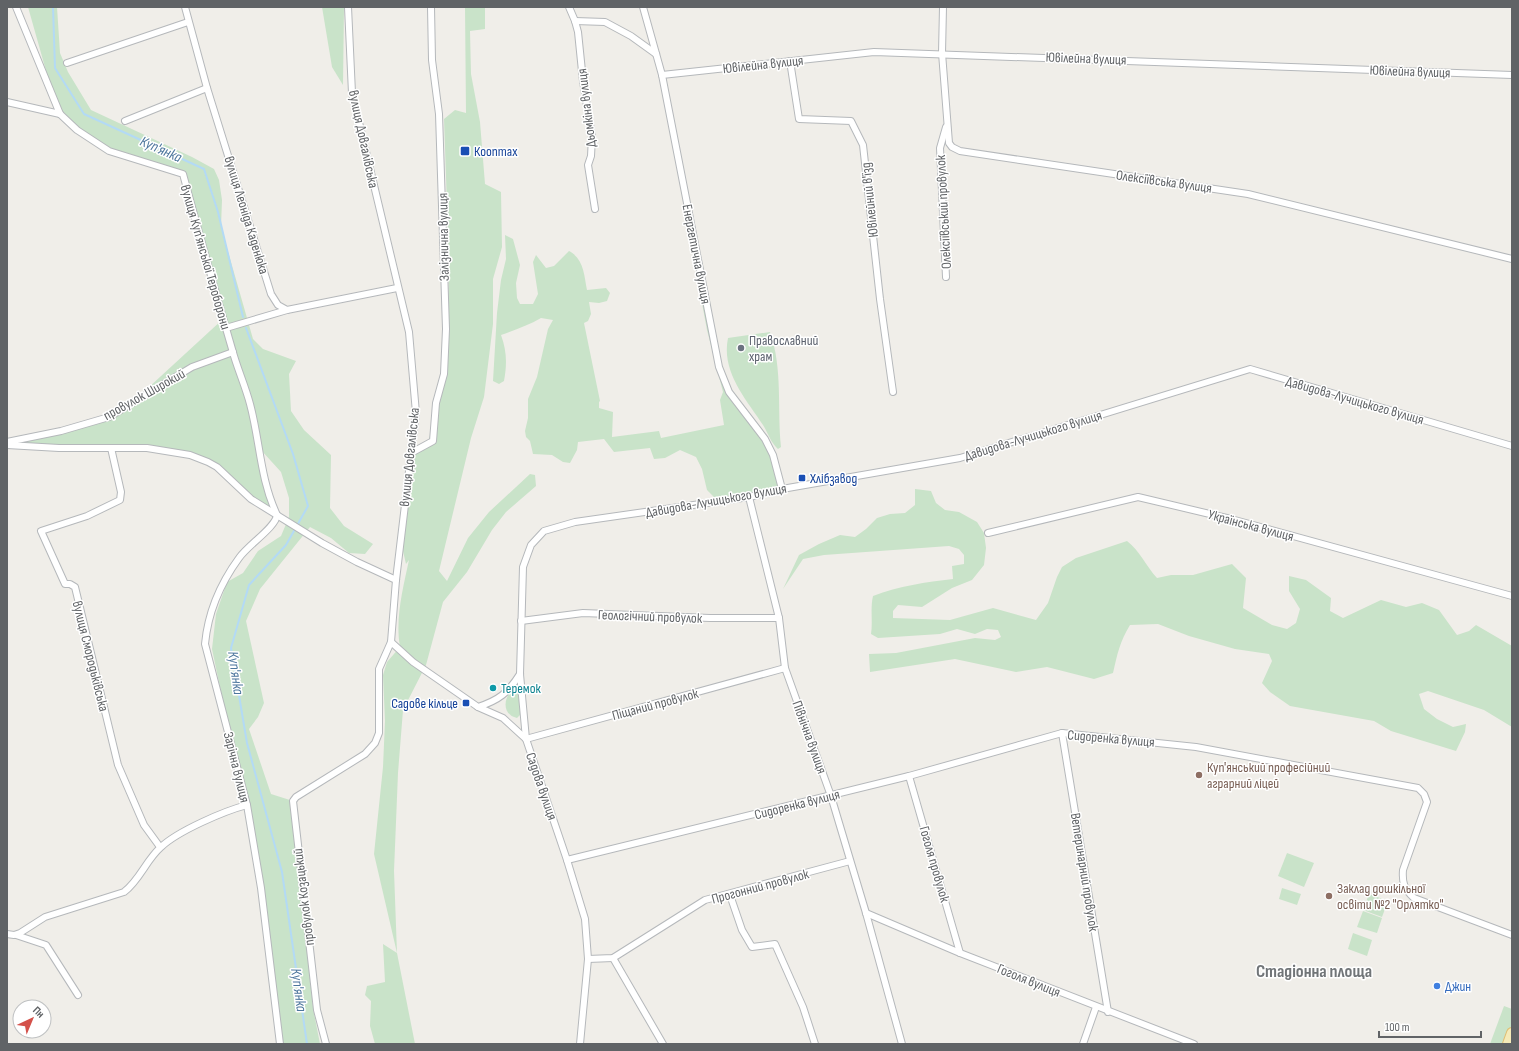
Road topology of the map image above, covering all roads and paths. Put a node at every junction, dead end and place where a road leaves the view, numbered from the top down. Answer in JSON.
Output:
{"nodes":[{"id":1,"x":16,"y":7,"type":"edge"},
{"id":2,"x":186,"y":7,"type":"edge"},
{"id":3,"x":348,"y":7,"type":"edge"},
{"id":4,"x":432,"y":7,"type":"edge"},
{"id":5,"x":569,"y":7,"type":"edge"},
{"id":6,"x":643,"y":7,"type":"edge"},
{"id":7,"x":943,"y":7,"type":"edge"},
{"id":8,"x":575,"y":21,"type":"junction"},
{"id":9,"x":188,"y":22,"type":"junction"},
{"id":10,"x":942,"y":53,"type":"junction"},
{"id":11,"x":656,"y":54,"type":"junction"},
{"id":12,"x":790,"y":61,"type":"junction"},
{"id":13,"x":68,"y":63,"type":"dead end"},
{"id":14,"x":1512,"y":74,"type":"edge"},
{"id":15,"x":662,"y":75,"type":"junction"},
{"id":16,"x":207,"y":88,"type":"junction"},
{"id":17,"x":7,"y":102,"type":"edge"},
{"id":18,"x":60,"y":114,"type":"junction"},
{"id":19,"x":125,"y":121,"type":"dead end"},
{"id":20,"x":947,"y":124,"type":"junction"},
{"id":21,"x":595,"y":209,"type":"dead end"},
{"id":22,"x":1512,"y":259,"type":"edge"},
{"id":23,"x":946,"y":277,"type":"dead end"},
{"id":24,"x":397,"y":288,"type":"junction"},
{"id":25,"x":287,"y":310,"type":"junction"},
{"id":26,"x":226,"y":328,"type":"junction"},
{"id":27,"x":233,"y":352,"type":"junction"},
{"id":28,"x":893,"y":392,"type":"dead end"},
{"id":29,"x":7,"y":442,"type":"edge"},
{"id":30,"x":7,"y":445,"type":"edge"},
{"id":31,"x":1512,"y":446,"type":"edge"},
{"id":32,"x":111,"y":448,"type":"junction"},
{"id":33,"x":411,"y":453,"type":"junction"},
{"id":34,"x":782,"y":489,"type":"junction"},
{"id":35,"x":749,"y":497,"type":"junction"},
{"id":36,"x":277,"y":515,"type":"junction"},
{"id":37,"x":544,"y":531,"type":"joint"},
{"id":38,"x":988,"y":533,"type":"dead end"},
{"id":39,"x":396,"y":580,"type":"junction"},
{"id":40,"x":1512,"y":596,"type":"edge"},
{"id":41,"x":779,"y":618,"type":"junction"},
{"id":42,"x":521,"y":621,"type":"junction"},
{"id":43,"x":391,"y":642,"type":"junction"},
{"id":44,"x":785,"y":668,"type":"junction"},
{"id":45,"x":520,"y":674,"type":"junction"},
{"id":46,"x":478,"y":707,"type":"junction"},
{"id":47,"x":1062,"y":733,"type":"junction"},
{"id":48,"x":526,"y":739,"type":"junction"},
{"id":49,"x":909,"y":776,"type":"junction"},
{"id":50,"x":831,"y":796,"type":"junction"},
{"id":51,"x":296,"y":797,"type":"joint"},
{"id":52,"x":247,"y":805,"type":"junction"},
{"id":53,"x":160,"y":847,"type":"junction"},
{"id":54,"x":567,"y":860,"type":"junction"},
{"id":55,"x":850,"y":862,"type":"junction"},
{"id":56,"x":730,"y":895,"type":"junction"},
{"id":57,"x":866,"y":913,"type":"junction"},
{"id":58,"x":7,"y":934,"type":"edge"},
{"id":59,"x":14,"y":935,"type":"junction"},
{"id":60,"x":1512,"y":935,"type":"edge"},
{"id":61,"x":960,"y":953,"type":"junction"},
{"id":62,"x":613,"y":958,"type":"junction"},
{"id":63,"x":588,"y":959,"type":"junction"},
{"id":64,"x":78,"y":995,"type":"dead end"},
{"id":65,"x":1096,"y":1007,"type":"junction"},
{"id":66,"x":1108,"y":1012,"type":"junction"},
{"id":67,"x":1512,"y":1033,"type":"edge"},
{"id":68,"x":280,"y":1044,"type":"edge"},
{"id":69,"x":326,"y":1044,"type":"edge"},
{"id":70,"x":580,"y":1044,"type":"edge"},
{"id":71,"x":663,"y":1044,"type":"edge"},
{"id":72,"x":815,"y":1044,"type":"edge"},
{"id":73,"x":902,"y":1044,"type":"edge"},
{"id":74,"x":1083,"y":1044,"type":"edge"},
{"id":75,"x":1194,"y":1044,"type":"edge"},
{"id":76,"x":1508,"y":1044,"type":"edge"}],
"edges":[{"from":1,"to":18,"type":"street","name":"вулиця Куп'янської Тероборони"},
{"from":2,"to":9,"type":"street","name":"вулиця Леоніда Каденюка"},
{"from":3,"to":24,"type":"street","name":"вулиця Довгалівська"},
{"from":4,"to":33,"type":"street","name":"Залізнична вулиця"},
{"from":5,"to":8,"type":"street","name":"Дьомкіна вулиця"},
{"from":6,"to":11,"type":"street","name":"Енергетична вулиця"},
{"from":7,"to":10,"type":"street","name":"Олексіївська вулиця"},
{"from":8,"to":11,"type":"street"},
{"from":8,"to":21,"type":"street","name":"Дьомкіна вулиця"},
{"from":9,"to":13,"type":"street"},
{"from":9,"to":16,"type":"street","name":"вулиця Леоніда Каденюка"},
{"from":10,"to":12,"type":"street","name":"Ювілейна вулиця"},
{"from":10,"to":14,"type":"street","name":"Ювілейна вулиця"},
{"from":10,"to":20,"type":"street","name":"Олексіївська вулиця"},
{"from":11,"to":15,"type":"street","name":"Енергетична вулиця"},
{"from":12,"to":15,"type":"street","name":"Ювілейна вулиця"},
{"from":12,"to":28,"type":"street","name":"Ювілейний в'їзд"},
{"from":15,"to":34,"type":"street","name":"Енергетична вулиця"},
{"from":16,"to":19,"type":"street"},
{"from":16,"to":25,"type":"street","name":"вулиця Леоніда Каденюка"},
{"from":17,"to":18,"type":"street"},
{"from":18,"to":26,"type":"street","name":"вулиця Куп'янської Тероборони"},
{"from":20,"to":22,"type":"street","name":"Олексіївська вулиця"},
{"from":20,"to":23,"type":"street","name":"Олексіївський провулок"},
{"from":24,"to":25,"type":"street"},
{"from":24,"to":33,"type":"street","name":"вулиця Довгалівська"},
{"from":25,"to":26,"type":"street"},
{"from":26,"to":27,"type":"street","name":"вулиця Куп'янської Тероборони"},
{"from":27,"to":29,"type":"street","name":"провулок Широкий"},
{"from":27,"to":36,"type":"street","name":"вулиця Куп'янської Тероборони"},
{"from":30,"to":32,"type":"street"},
{"from":31,"to":34,"type":"street","name":"Давидова-Лучицького вулиця"},
{"from":32,"to":36,"type":"street"},
{"from":32,"to":53,"type":"street","name":"вулиця Смородьківська"},
{"from":33,"to":39,"type":"street","name":"вулиця Довгалівська"},
{"from":34,"to":35,"type":"street","name":"Давидова-Лучицького вулиця"},
{"from":35,"to":37,"type":"street","name":"Давидова-Лучицького вулиця"},
{"from":35,"to":41,"type":"street","name":"Північна вулиця"},
{"from":36,"to":39,"type":"street"},
{"from":36,"to":52,"type":"street","name":"Зарічна вулиця"},
{"from":37,"to":42,"type":"street","name":"Садова вулиця"},
{"from":38,"to":40,"type":"street","name":"Українська вулиця"},
{"from":39,"to":43,"type":"street","name":"вулиця Довгалівська"},
{"from":41,"to":42,"type":"street","name":"Геологічний провулок"},
{"from":41,"to":44,"type":"street","name":"Північна вулиця"},
{"from":42,"to":45,"type":"street","name":"Садова вулиця"},
{"from":43,"to":46,"type":"street"},
{"from":43,"to":51,"type":"street","name":"вулиця Довгалівська"},
{"from":44,"to":48,"type":"street","name":"Піщаний провулок"},
{"from":44,"to":50,"type":"street","name":"Північна вулиця"},
{"from":45,"to":46,"type":"street"},
{"from":45,"to":48,"type":"street","name":"Садова вулиця"},
{"from":46,"to":48,"type":"street"},
{"from":47,"to":49,"type":"street","name":"Сидоренка вулиця"},
{"from":47,"to":60,"type":"street","name":"Сидоренка вулиця"},
{"from":47,"to":66,"type":"street","name":"Ветеринарний провулок"},
{"from":48,"to":54,"type":"street","name":"Садова вулиця"},
{"from":49,"to":50,"type":"street","name":"Сидоренка вулиця"},
{"from":49,"to":61,"type":"street","name":"Гоголя провулок"},
{"from":50,"to":54,"type":"street","name":"Сидоренка вулиця"},
{"from":50,"to":55,"type":"street","name":"Північна вулиця"},
{"from":51,"to":69,"type":"street","name":"провулок Козацький"},
{"from":52,"to":53,"type":"street"},
{"from":52,"to":68,"type":"street","name":"Зарічна вулиця"},
{"from":53,"to":59,"type":"street"},
{"from":54,"to":63,"type":"street","name":"Садова вулиця"},
{"from":55,"to":56,"type":"street","name":"Прогонний провулок"},
{"from":55,"to":57,"type":"street","name":"Північна вулиця"},
{"from":56,"to":62,"type":"street","name":"Прогонний провулок"},
{"from":56,"to":72,"type":"street"},
{"from":57,"to":61,"type":"street","name":"Гоголя вулиця"},
{"from":57,"to":73,"type":"street","name":"Північна вулиця"},
{"from":58,"to":59,"type":"street"},
{"from":59,"to":64,"type":"street"},
{"from":61,"to":65,"type":"street","name":"Гоголя вулиця"},
{"from":62,"to":63,"type":"street","name":"Прогонний провулок"},
{"from":62,"to":71,"type":"street"},
{"from":63,"to":70,"type":"street","name":"Садова вулиця"},
{"from":65,"to":66,"type":"street","name":"Гоголя вулиця"},
{"from":65,"to":74,"type":"street"},
{"from":66,"to":75,"type":"street","name":"Гоголя вулиця"},
{"from":67,"to":76,"type":"main road"}]}
